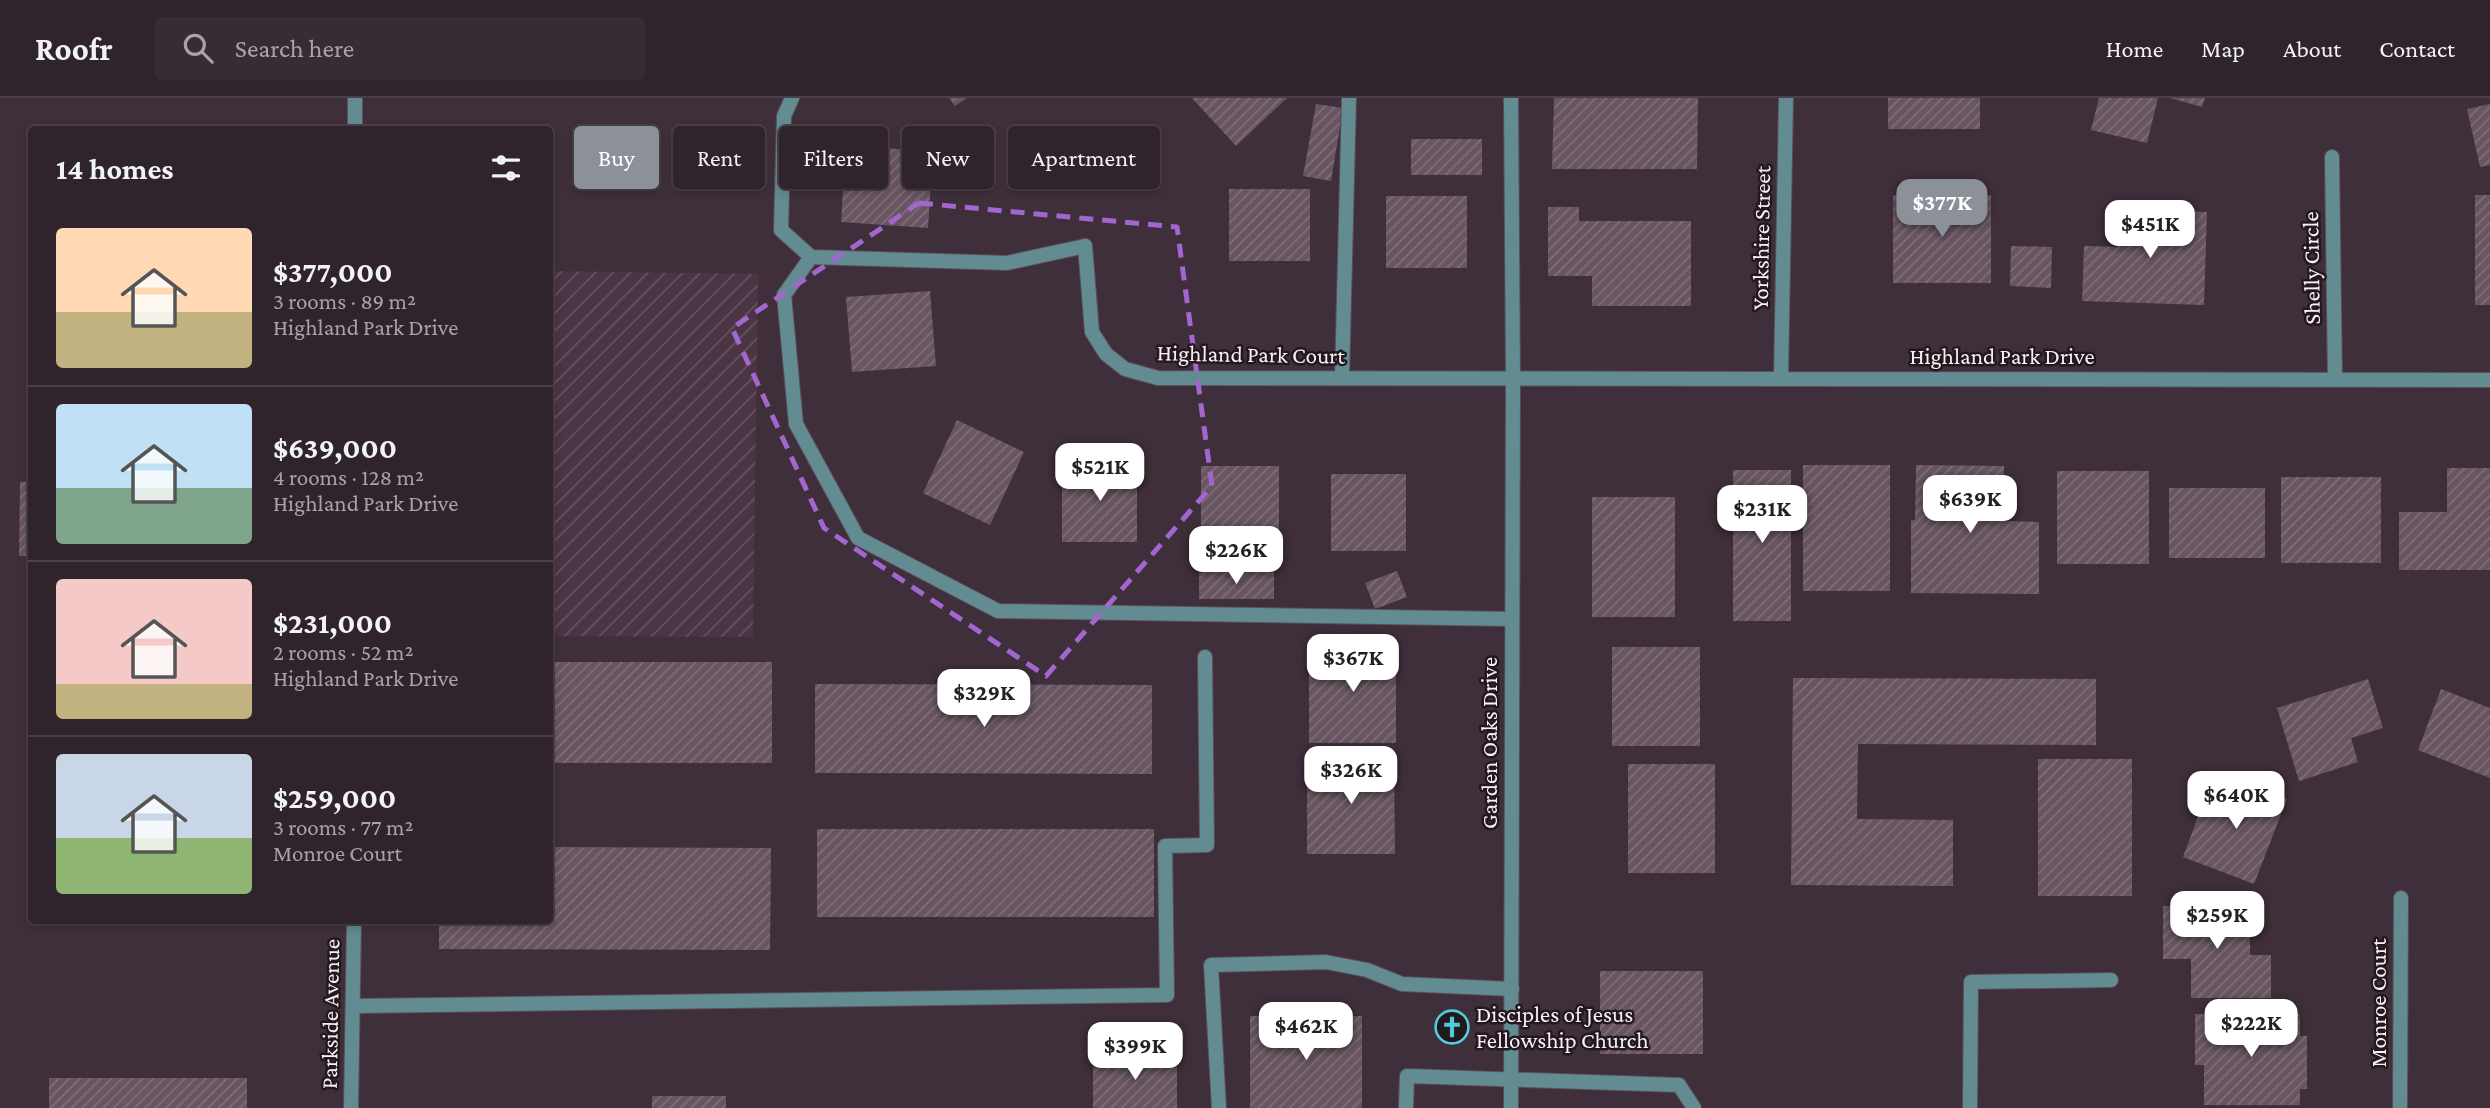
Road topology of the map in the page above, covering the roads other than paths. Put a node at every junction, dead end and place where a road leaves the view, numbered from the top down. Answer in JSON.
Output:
{"nodes":[{"id":1,"x":355,"y":98,"type":"edge"},
{"id":2,"x":792,"y":98,"type":"edge"},
{"id":3,"x":1349,"y":98,"type":"edge"},
{"id":4,"x":1511,"y":98,"type":"edge"},
{"id":5,"x":1786,"y":98,"type":"edge"},
{"id":6,"x":355,"y":126,"type":"edge"},
{"id":7,"x":2332,"y":157,"type":"dead end"},
{"id":8,"x":811,"y":257,"type":"junction"},
{"id":9,"x":1781,"y":378,"type":"junction"},
{"id":10,"x":1342,"y":379,"type":"junction"},
{"id":11,"x":1513,"y":379,"type":"junction"},
{"id":12,"x":2335,"y":380,"type":"junction"},
{"id":13,"x":2490,"y":380,"type":"edge"},
{"id":14,"x":1512,"y":619,"type":"junction"},
{"id":15,"x":1205,"y":657,"type":"dead end"},
{"id":16,"x":2401,"y":898,"type":"dead end"},
{"id":17,"x":354,"y":924,"type":"edge"},
{"id":18,"x":2111,"y":980,"type":"dead end"},
{"id":19,"x":1512,"y":989,"type":"junction"},
{"id":20,"x":354,"y":1006,"type":"junction"},
{"id":21,"x":1511,"y":1078,"type":"junction"},
{"id":22,"x":351,"y":1108,"type":"edge"},
{"id":23,"x":1219,"y":1108,"type":"edge"},
{"id":24,"x":1406,"y":1108,"type":"edge"},
{"id":25,"x":1511,"y":1108,"type":"edge"},
{"id":26,"x":1694,"y":1108,"type":"edge"},
{"id":27,"x":1970,"y":1108,"type":"edge"},
{"id":28,"x":2400,"y":1108,"type":"edge"}],
"edges":[{"from":1,"to":6,"type":"street"},
{"from":2,"to":8,"type":"street"},
{"from":3,"to":10,"type":"street"},
{"from":4,"to":11,"type":"street","name":"Garden Oaks Drive"},
{"from":5,"to":9,"type":"street","name":"Yorkshire Street"},
{"from":7,"to":12,"type":"street","name":"Shelly Circle"},
{"from":8,"to":10,"type":"street","name":"Highland Park Court"},
{"from":8,"to":14,"type":"street"},
{"from":9,"to":11,"type":"street","name":"Highland Park Drive"},
{"from":9,"to":12,"type":"street","name":"Highland Park Drive"},
{"from":10,"to":11,"type":"street","name":"Highland Park Court"},
{"from":11,"to":14,"type":"street","name":"Garden Oaks Drive"},
{"from":12,"to":13,"type":"street","name":"Highland Park Drive"},
{"from":14,"to":19,"type":"street","name":"Garden Oaks Drive"},
{"from":15,"to":20,"type":"street"},
{"from":16,"to":28,"type":"street","name":"Monroe Court"},
{"from":17,"to":20,"type":"street","name":"Parkside Avenue"},
{"from":18,"to":27,"type":"street"},
{"from":19,"to":21,"type":"street","name":"Garden Oaks Drive"},
{"from":19,"to":23,"type":"street"},
{"from":20,"to":22,"type":"street","name":"Parkside Avenue"},
{"from":21,"to":24,"type":"street"},
{"from":21,"to":25,"type":"street","name":"Garden Oaks Drive"},
{"from":21,"to":26,"type":"street"}]}
